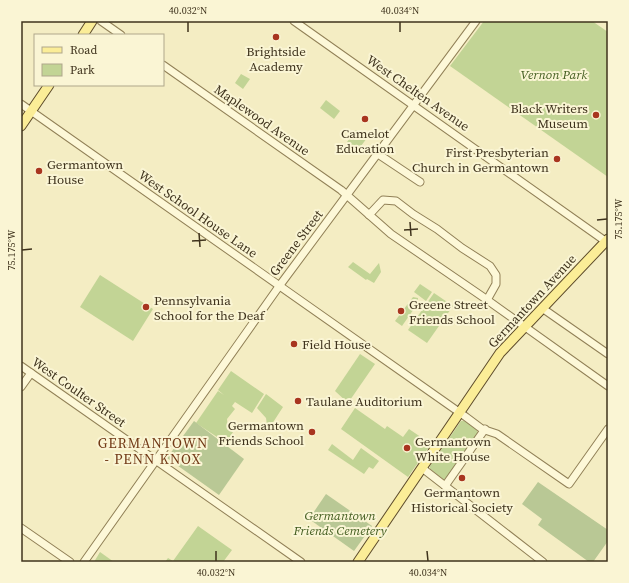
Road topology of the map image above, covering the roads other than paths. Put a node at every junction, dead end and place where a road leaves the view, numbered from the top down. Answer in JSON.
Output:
{"nodes":[{"id":1,"x":92,"y":21,"type":"edge"},
{"id":2,"x":102,"y":21,"type":"edge"},
{"id":3,"x":294,"y":21,"type":"edge"},
{"id":4,"x":476,"y":21,"type":"edge"},
{"id":5,"x":84,"y":34,"type":"edge"},
{"id":6,"x":120,"y":34,"type":"edge"},
{"id":7,"x":164,"y":66,"type":"edge"},
{"id":8,"x":48,"y":86,"type":"edge"},
{"id":9,"x":21,"y":104,"type":"edge"},
{"id":10,"x":414,"y":106,"type":"junction"},
{"id":11,"x":31,"y":111,"type":"junction"},
{"id":12,"x":21,"y":126,"type":"edge"},
{"id":13,"x":378,"y":154,"type":"junction"},
{"id":14,"x":420,"y":182,"type":"dead end"},
{"id":15,"x":347,"y":195,"type":"junction"},
{"id":16,"x":369,"y":215,"type":"junction"},
{"id":17,"x":607,"y":241,"type":"edge"},
{"id":18,"x":280,"y":285,"type":"junction"},
{"id":19,"x":487,"y":300,"type":"junction"},
{"id":20,"x":542,"y":308,"type":"junction"},
{"id":21,"x":524,"y":327,"type":"junction"},
{"id":22,"x":608,"y":354,"type":"edge"},
{"id":23,"x":21,"y":366,"type":"edge"},
{"id":24,"x":31,"y":373,"type":"junction"},
{"id":25,"x":608,"y":386,"type":"edge"},
{"id":26,"x":21,"y":387,"type":"edge"},
{"id":27,"x":460,"y":412,"type":"junction"},
{"id":28,"x":485,"y":429,"type":"junction"},
{"id":29,"x":608,"y":429,"type":"edge"},
{"id":30,"x":156,"y":460,"type":"junction"},
{"id":31,"x":422,"y":468,"type":"junction"},
{"id":32,"x":445,"y":486,"type":"junction"},
{"id":33,"x":21,"y":528,"type":"edge"},
{"id":34,"x":70,"y":562,"type":"edge"},
{"id":35,"x":84,"y":562,"type":"edge"},
{"id":36,"x":301,"y":562,"type":"edge"},
{"id":37,"x":358,"y":562,"type":"edge"},
{"id":38,"x":543,"y":562,"type":"edge"}],
"edges":[{"from":1,"to":5,"type":"main road"},
{"from":2,"to":6,"type":"street"},
{"from":3,"to":10,"type":"street","name":"West Chelten Avenue"},
{"from":4,"to":10,"type":"street","name":"Greene Street"},
{"from":7,"to":15,"type":"street","name":"Maplewood Avenue"},
{"from":8,"to":11,"type":"main road"},
{"from":9,"to":11,"type":"street","name":"West School House Lane"},
{"from":10,"to":13,"type":"street","name":"Greene Street"},
{"from":10,"to":17,"type":"street","name":"West Chelten Avenue"},
{"from":11,"to":12,"type":"main road"},
{"from":11,"to":18,"type":"street","name":"West School House Lane"},
{"from":13,"to":14,"type":"street"},
{"from":13,"to":15,"type":"street","name":"Greene Street"},
{"from":15,"to":16,"type":"street","name":"Maplewood Avenue"},
{"from":15,"to":18,"type":"street","name":"Greene Street"},
{"from":16,"to":19,"type":"street","name":"Maplewood Avenue"},
{"from":16,"to":19,"type":"street"},
{"from":17,"to":20,"type":"main road","name":"Germantown Avenue"},
{"from":18,"to":27,"type":"street","name":"West School House Lane"},
{"from":18,"to":30,"type":"street","name":"Greene Street"},
{"from":19,"to":21,"type":"street","name":"Maplewood Avenue"},
{"from":20,"to":21,"type":"main road","name":"Germantown Avenue"},
{"from":20,"to":22,"type":"street"},
{"from":21,"to":25,"type":"street","name":"Maplewood Avenue"},
{"from":21,"to":27,"type":"main road","name":"Germantown Avenue"},
{"from":23,"to":24,"type":"street","name":"West Coulter Street"},
{"from":24,"to":26,"type":"street"},
{"from":24,"to":30,"type":"street","name":"West Coulter Street"},
{"from":27,"to":28,"type":"street","name":"West School House Lane"},
{"from":27,"to":31,"type":"main road","name":"Germantown Avenue"},
{"from":28,"to":29,"type":"street","name":"West School House Lane"},
{"from":28,"to":32,"type":"street"},
{"from":30,"to":35,"type":"street","name":"Greene Street"},
{"from":30,"to":36,"type":"street","name":"West Coulter Street"},
{"from":31,"to":32,"type":"street"},
{"from":31,"to":37,"type":"main road","name":"Germantown Avenue"},
{"from":32,"to":38,"type":"street"},
{"from":33,"to":34,"type":"street"}]}
